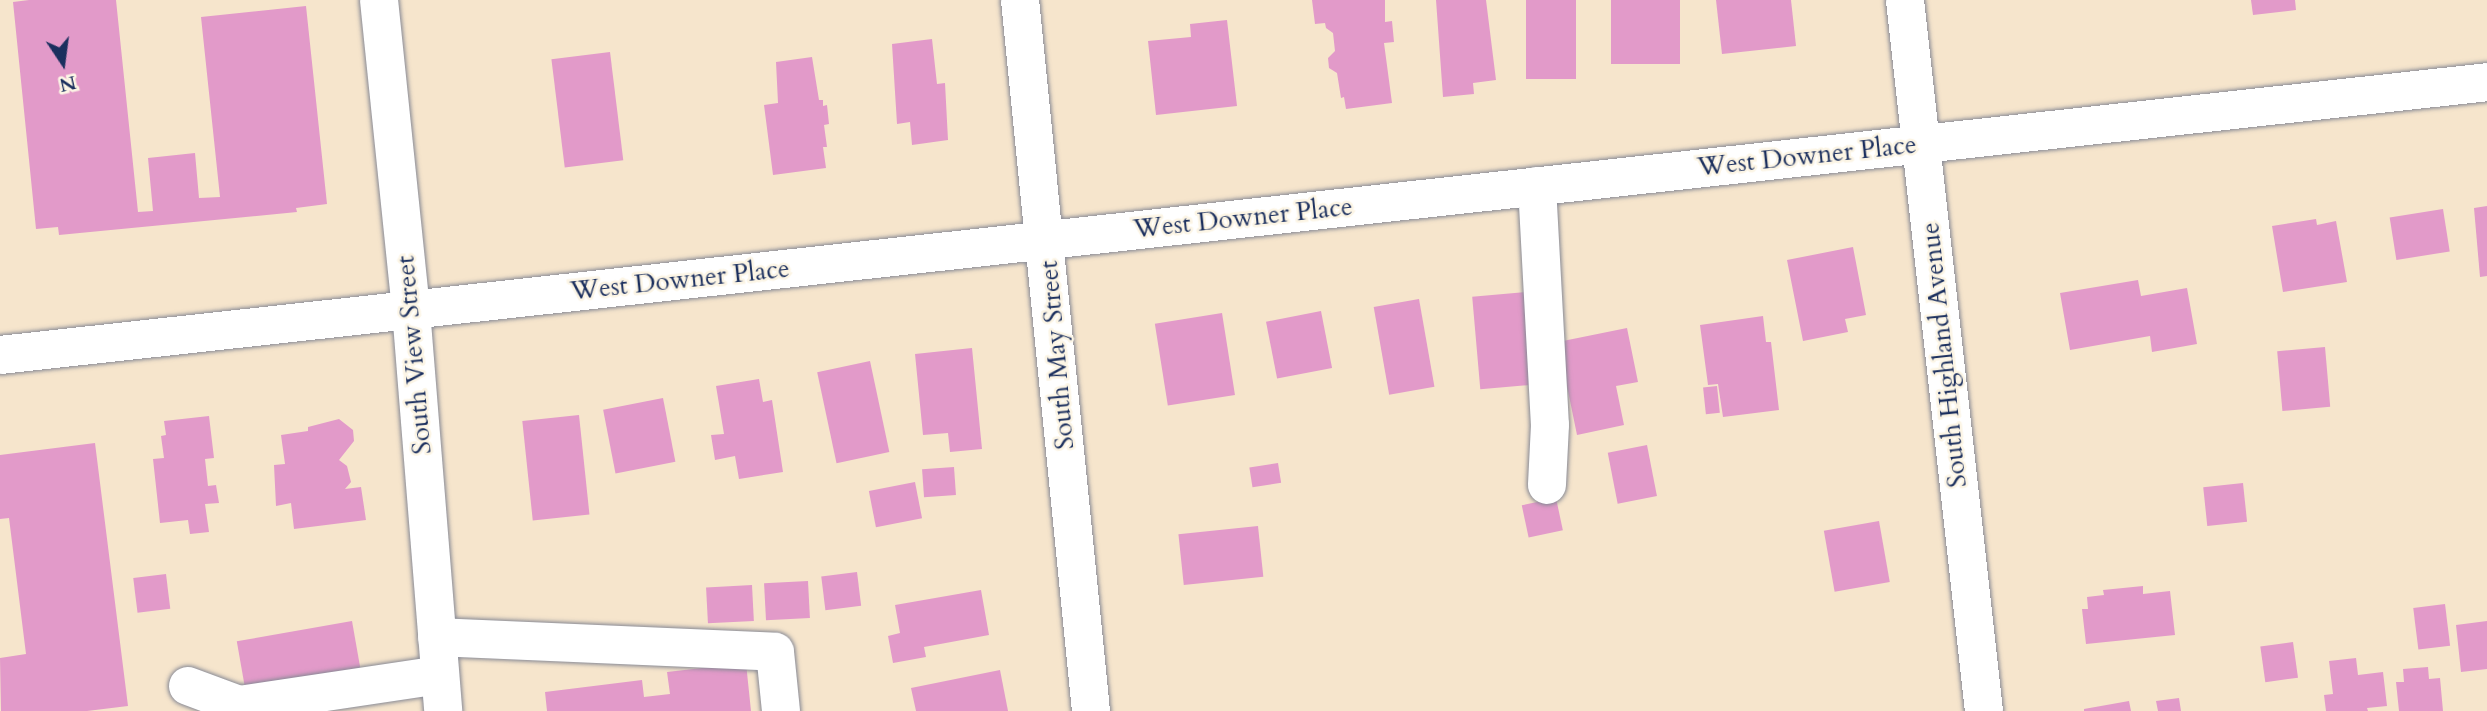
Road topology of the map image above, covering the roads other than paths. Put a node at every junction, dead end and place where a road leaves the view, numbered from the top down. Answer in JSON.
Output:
{"nodes":[{"id":1,"x":379,"y":0,"type":"edge"},
{"id":2,"x":1020,"y":0,"type":"edge"},
{"id":3,"x":1905,"y":0,"type":"edge"},
{"id":4,"x":2487,"y":82,"type":"edge"},
{"id":5,"x":1921,"y":144,"type":"junction"},
{"id":6,"x":1537,"y":186,"type":"junction"},
{"id":7,"x":1046,"y":240,"type":"junction"},
{"id":8,"x":411,"y":310,"type":"junction"},
{"id":9,"x":0,"y":355,"type":"edge"},
{"id":10,"x":1547,"y":485,"type":"dead end"},
{"id":11,"x":438,"y":637,"type":"junction"},
{"id":12,"x":188,"y":686,"type":"dead end"},
{"id":13,"x":442,"y":693,"type":"edge"},
{"id":14,"x":780,"y":711,"type":"edge"},
{"id":15,"x":1091,"y":711,"type":"edge"},
{"id":16,"x":1984,"y":711,"type":"edge"}],
"edges":[{"from":1,"to":8,"type":"street","name":"South View Street"},
{"from":2,"to":7,"type":"street","name":"South May Street"},
{"from":3,"to":5,"type":"street","name":"South Highland Avenue"},
{"from":4,"to":5,"type":"street","name":"West Downer Place"},
{"from":5,"to":6,"type":"street","name":"West Downer Place"},
{"from":5,"to":16,"type":"street","name":"South Highland Avenue"},
{"from":6,"to":7,"type":"street","name":"West Downer Place"},
{"from":6,"to":10,"type":"street"},
{"from":7,"to":8,"type":"street","name":"West Downer Place"},
{"from":7,"to":15,"type":"street","name":"South May Street"},
{"from":8,"to":9,"type":"street","name":"West Downer Place"},
{"from":8,"to":11,"type":"street","name":"South View Street"},
{"from":11,"to":13,"type":"street","name":"South View Street"},
{"from":11,"to":14,"type":"street"},
{"from":12,"to":13,"type":"street"}]}
